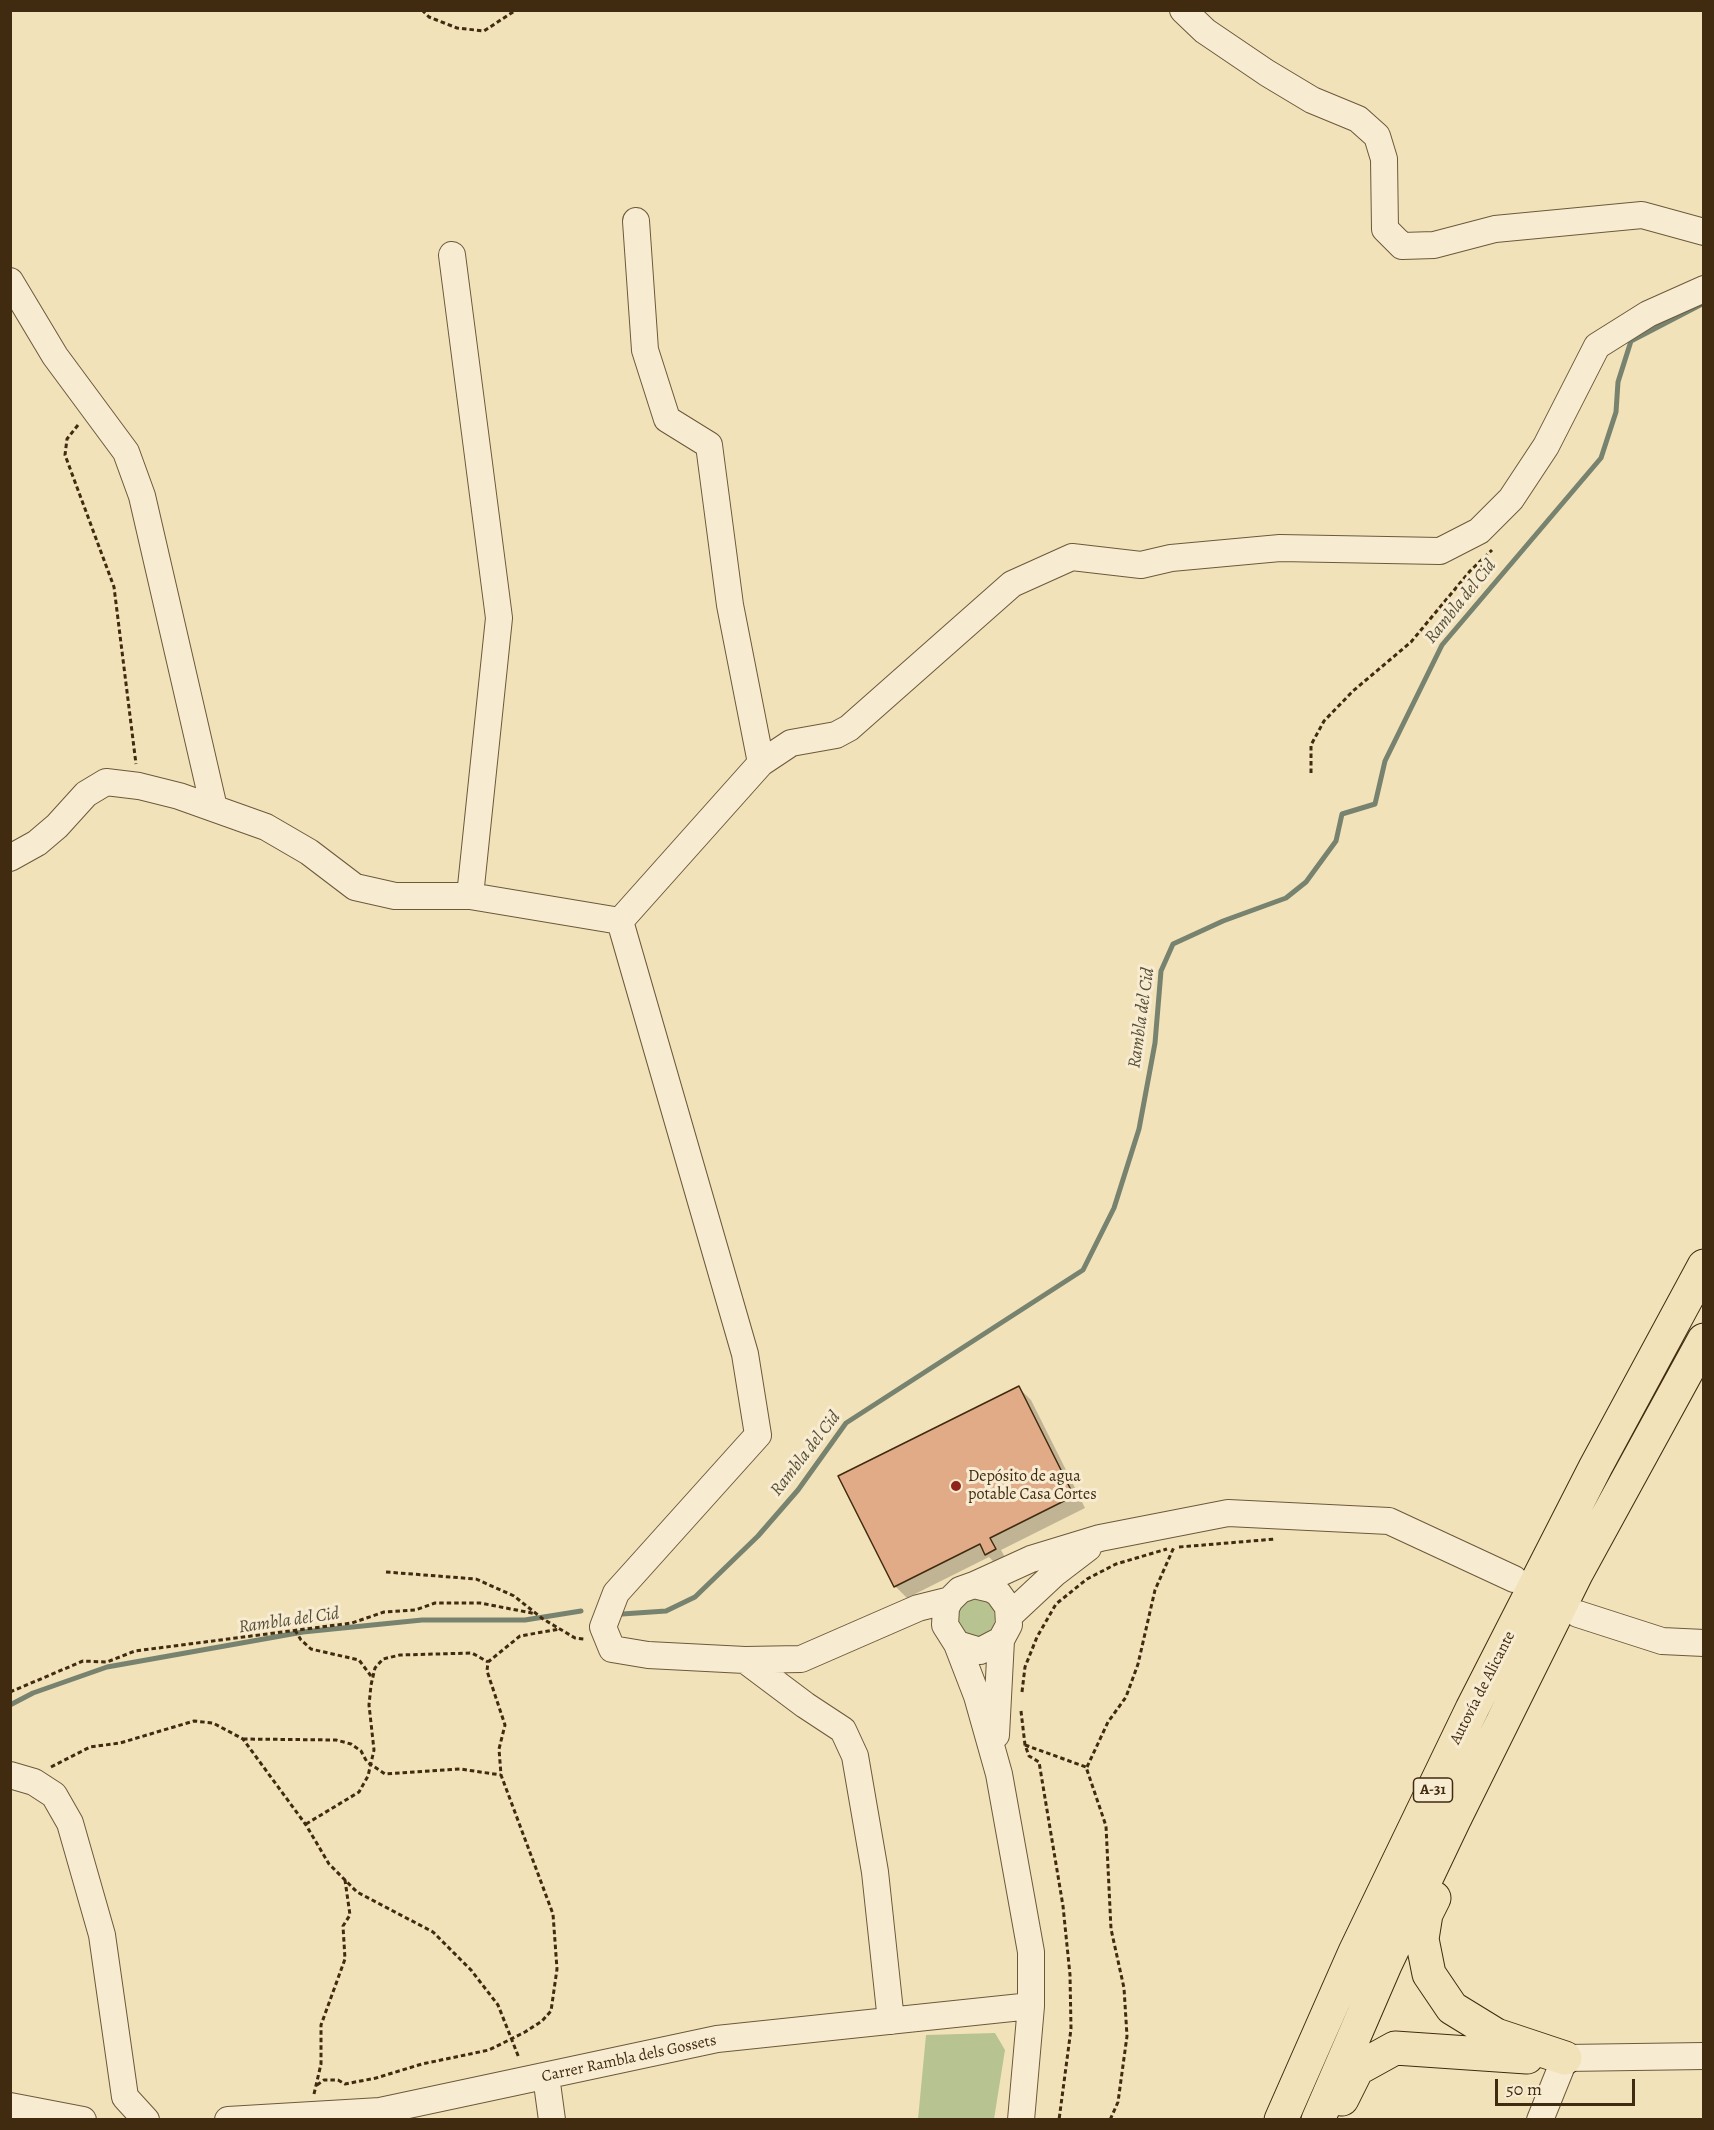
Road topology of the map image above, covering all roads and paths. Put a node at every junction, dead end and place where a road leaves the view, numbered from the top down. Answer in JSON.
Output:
{"nodes":[{"id":1,"x":422,"y":10,"type":"edge"},
{"id":2,"x":516,"y":10,"type":"edge"},
{"id":3,"x":1183,"y":10,"type":"edge"},
{"id":4,"x":636,"y":221,"type":"dead end"},
{"id":5,"x":1704,"y":232,"type":"edge"},
{"id":6,"x":452,"y":255,"type":"dead end"},
{"id":7,"x":10,"y":281,"type":"edge"},
{"id":8,"x":1704,"y":289,"type":"edge"},
{"id":9,"x":101,"y":415,"type":"junction"},
{"id":10,"x":1494,"y":548,"type":"dead end"},
{"id":11,"x":761,"y":763,"type":"junction"},
{"id":12,"x":1311,"y":773,"type":"dead end"},
{"id":13,"x":139,"y":786,"type":"junction"},
{"id":14,"x":214,"y":808,"type":"junction"},
{"id":15,"x":10,"y":858,"type":"edge"},
{"id":16,"x":470,"y":896,"type":"junction"},
{"id":17,"x":620,"y":921,"type":"junction"},
{"id":18,"x":1704,"y":1266,"type":"edge"},
{"id":19,"x":1704,"y":1340,"type":"edge"},
{"id":20,"x":1283,"y":1536,"type":"dead end"},
{"id":21,"x":1100,"y":1538,"type":"junction"},
{"id":22,"x":1174,"y":1547,"type":"junction"},
{"id":23,"x":386,"y":1572,"type":"dead end"},
{"id":24,"x":1514,"y":1580,"type":"dead end"},
{"id":25,"x":974,"y":1586,"type":"junction"},
{"id":26,"x":950,"y":1600,"type":"junction"},
{"id":27,"x":537,"y":1614,"type":"junction"},
{"id":28,"x":1578,"y":1614,"type":"dead end"},
{"id":29,"x":1009,"y":1616,"type":"junction"},
{"id":30,"x":560,"y":1629,"type":"junction"},
{"id":31,"x":295,"y":1630,"type":"junction"},
{"id":32,"x":952,"y":1639,"type":"junction"},
{"id":33,"x":1001,"y":1640,"type":"junction"},
{"id":34,"x":846,"y":1641,"type":"junction"},
{"id":35,"x":610,"y":1643,"type":"junction"},
{"id":36,"x":1704,"y":1643,"type":"edge"},
{"id":37,"x":745,"y":1660,"type":"junction"},
{"id":38,"x":488,"y":1662,"type":"junction"},
{"id":39,"x":372,"y":1678,"type":"junction"},
{"id":40,"x":10,"y":1692,"type":"edge"},
{"id":41,"x":1022,"y":1697,"type":"dead end"},
{"id":42,"x":1020,"y":1707,"type":"dead end"},
{"id":43,"x":243,"y":1739,"type":"junction"},
{"id":44,"x":1025,"y":1745,"type":"junction"},
{"id":45,"x":372,"y":1767,"type":"junction"},
{"id":46,"x":1086,"y":1767,"type":"junction"},
{"id":47,"x":999,"y":1774,"type":"junction"},
{"id":48,"x":501,"y":1775,"type":"junction"},
{"id":49,"x":22,"y":1778,"type":"edge"},
{"id":50,"x":1454,"y":1820,"type":"junction"},
{"id":51,"x":306,"y":1825,"type":"junction"},
{"id":52,"x":345,"y":1879,"type":"junction"},
{"id":53,"x":1031,"y":2006,"type":"junction"},
{"id":54,"x":891,"y":2021,"type":"junction"},
{"id":55,"x":511,"y":2039,"type":"junction"},
{"id":56,"x":1704,"y":2056,"type":"edge"},
{"id":57,"x":1565,"y":2058,"type":"junction"},
{"id":58,"x":535,"y":2079,"type":"junction"},
{"id":59,"x":317,"y":2085,"type":"junction"},
{"id":60,"x":10,"y":2106,"type":"edge"},
{"id":61,"x":306,"y":2115,"type":"junction"},
{"id":62,"x":83,"y":2120,"type":"edge"},
{"id":63,"x":146,"y":2120,"type":"edge"},
{"id":64,"x":228,"y":2120,"type":"edge"},
{"id":65,"x":552,"y":2120,"type":"edge"},
{"id":66,"x":1020,"y":2120,"type":"edge"},
{"id":67,"x":1059,"y":2120,"type":"edge"},
{"id":68,"x":1110,"y":2120,"type":"edge"},
{"id":69,"x":1281,"y":2120,"type":"edge"},
{"id":70,"x":1318,"y":2120,"type":"edge"},
{"id":71,"x":1334,"y":2120,"type":"edge"},
{"id":72,"x":1540,"y":2120,"type":"edge"}],
"edges":[{"from":1,"to":2,"type":"path"},
{"from":3,"to":5,"type":"street"},
{"from":4,"to":11,"type":"street"},
{"from":6,"to":16,"type":"street"},
{"from":7,"to":9,"type":"street"},
{"from":8,"to":11,"type":"street"},
{"from":9,"to":13,"type":"path"},
{"from":9,"to":14,"type":"street"},
{"from":10,"to":12,"type":"path"},
{"from":11,"to":17,"type":"street"},
{"from":13,"to":14,"type":"street"},
{"from":13,"to":15,"type":"street"},
{"from":14,"to":16,"type":"street"},
{"from":16,"to":17,"type":"street"},
{"from":17,"to":35,"type":"street"},
{"from":18,"to":69,"type":"highway","name":"Autovía de Alicante","number":"A-31"},
{"from":19,"to":50,"type":"highway","name":"Autovía de Alicante","number":"A-31"},
{"from":20,"to":22,"type":"path"},
{"from":21,"to":24,"type":"street"},
{"from":21,"to":25,"type":"street"},
{"from":21,"to":29,"type":"street"},
{"from":22,"to":41,"type":"path"},
{"from":22,"to":46,"type":"path"},
{"from":23,"to":27,"type":"path"},
{"from":25,"to":26,"type":"street"},
{"from":25,"to":29,"type":"street"},
{"from":26,"to":32,"type":"street"},
{"from":26,"to":34,"type":"street"},
{"from":27,"to":30,"type":"path"},
{"from":27,"to":31,"type":"path"},
{"from":28,"to":36,"type":"street"},
{"from":29,"to":33,"type":"street"},
{"from":30,"to":35,"type":"path"},
{"from":30,"to":38,"type":"path"},
{"from":31,"to":39,"type":"path"},
{"from":31,"to":40,"type":"path"},
{"from":32,"to":33,"type":"street"},
{"from":32,"to":34,"type":"street"},
{"from":32,"to":47,"type":"street"},
{"from":33,"to":47,"type":"street"},
{"from":34,"to":37,"type":"street"},
{"from":35,"to":37,"type":"street"},
{"from":37,"to":54,"type":"street"},
{"from":38,"to":39,"type":"path"},
{"from":38,"to":48,"type":"path"},
{"from":39,"to":45,"type":"path"},
{"from":42,"to":44,"type":"path"},
{"from":43,"to":45,"type":"path"},
{"from":43,"to":49,"type":"path"},
{"from":43,"to":51,"type":"path"},
{"from":44,"to":46,"type":"path"},
{"from":44,"to":67,"type":"path"},
{"from":45,"to":48,"type":"path"},
{"from":45,"to":51,"type":"path"},
{"from":46,"to":68,"type":"path"},
{"from":47,"to":53,"type":"street"},
{"from":48,"to":55,"type":"path"},
{"from":49,"to":63,"type":"street"},
{"from":50,"to":57,"type":"highway"},
{"from":50,"to":70,"type":"highway","name":"Autovía de Alicante","number":"A-31"},
{"from":51,"to":52,"type":"path"},
{"from":52,"to":55,"type":"path"},
{"from":52,"to":59,"type":"path"},
{"from":53,"to":54,"type":"street","name":"Carrer Rambla dels Gossets"},
{"from":53,"to":66,"type":"street"},
{"from":54,"to":58,"type":"street","name":"Carrer Rambla dels Gossets"},
{"from":55,"to":58,"type":"path"},
{"from":55,"to":59,"type":"path"},
{"from":56,"to":57,"type":"street"},
{"from":57,"to":71,"type":"highway"},
{"from":57,"to":72,"type":"street"},
{"from":58,"to":61,"type":"street","name":"Carrer Rambla dels Gossets"},
{"from":58,"to":65,"type":"street"},
{"from":59,"to":61,"type":"path"},
{"from":60,"to":62,"type":"street"},
{"from":61,"to":64,"type":"street","name":"Carrer Rambla dels Gossets"}]}
